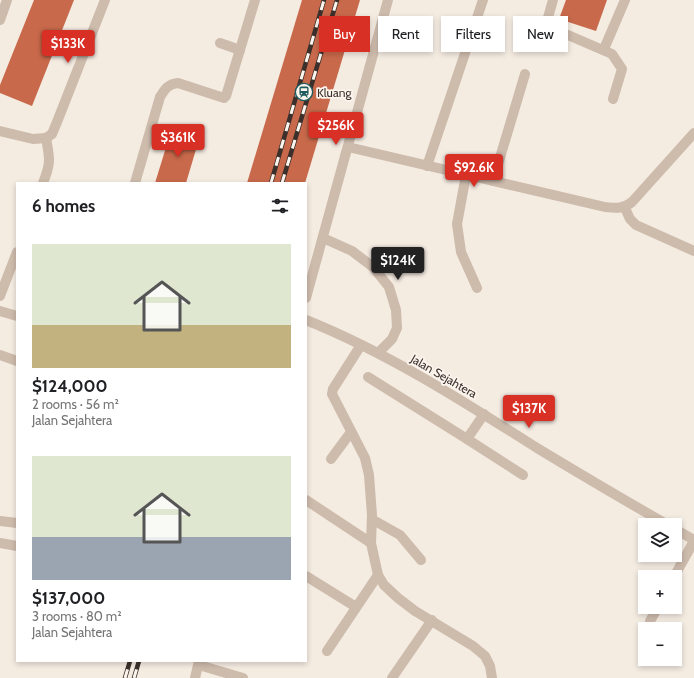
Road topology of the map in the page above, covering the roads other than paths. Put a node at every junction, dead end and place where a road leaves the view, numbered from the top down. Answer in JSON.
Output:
{"nodes":[{"id":1,"x":7,"y":0,"type":"edge"},
{"id":2,"x":105,"y":0,"type":"edge"},
{"id":3,"x":255,"y":0,"type":"edge"},
{"id":4,"x":388,"y":0,"type":"edge"},
{"id":5,"x":483,"y":0,"type":"edge"},
{"id":6,"x":553,"y":0,"type":"edge"},
{"id":7,"x":625,"y":0,"type":"edge"},
{"id":8,"x":0,"y":20,"type":"edge"},
{"id":9,"x":220,"y":43,"type":"dead end"},
{"id":10,"x":604,"y":49,"type":"junction"},
{"id":11,"x":240,"y":50,"type":"junction"},
{"id":12,"x":525,"y":74,"type":"dead end"},
{"id":13,"x":613,"y":99,"type":"dead end"},
{"id":14,"x":0,"y":131,"type":"edge"},
{"id":15,"x":694,"y":133,"type":"edge"},
{"id":16,"x":46,"y":138,"type":"junction"},
{"id":17,"x":348,"y":147,"type":"junction"},
{"id":18,"x":427,"y":166,"type":"junction"},
{"id":19,"x":466,"y":175,"type":"junction"},
{"id":20,"x":493,"y":181,"type":"junction"},
{"id":21,"x":43,"y":182,"type":"edge"},
{"id":22,"x":135,"y":182,"type":"edge"},
{"id":23,"x":625,"y":208,"type":"junction"},
{"id":24,"x":322,"y":238,"type":"junction"},
{"id":25,"x":694,"y":251,"type":"edge"},
{"id":26,"x":16,"y":255,"type":"edge"},
{"id":27,"x":477,"y":288,"type":"dead end"},
{"id":28,"x":307,"y":294,"type":"edge"},
{"id":29,"x":0,"y":296,"type":"edge"},
{"id":30,"x":0,"y":311,"type":"edge"},
{"id":31,"x":16,"y":316,"type":"edge"},
{"id":32,"x":307,"y":320,"type":"edge"},
{"id":33,"x":362,"y":345,"type":"junction"},
{"id":34,"x":378,"y":353,"type":"junction"},
{"id":35,"x":1,"y":357,"type":"edge"},
{"id":36,"x":16,"y":361,"type":"edge"},
{"id":37,"x":368,"y":378,"type":"dead end"},
{"id":38,"x":484,"y":414,"type":"junction"},
{"id":39,"x":351,"y":432,"type":"junction"},
{"id":40,"x":467,"y":439,"type":"junction"},
{"id":41,"x":331,"y":459,"type":"dead end"},
{"id":42,"x":523,"y":475,"type":"dead end"},
{"id":43,"x":307,"y":501,"type":"edge"},
{"id":44,"x":656,"y":518,"type":"edge"},
{"id":45,"x":372,"y":520,"type":"junction"},
{"id":46,"x":0,"y":521,"type":"edge"},
{"id":47,"x":16,"y":523,"type":"edge"},
{"id":48,"x":682,"y":533,"type":"edge"},
{"id":49,"x":694,"y":540,"type":"edge"},
{"id":50,"x":371,"y":542,"type":"junction"},
{"id":51,"x":0,"y":543,"type":"edge"},
{"id":52,"x":16,"y":546,"type":"edge"},
{"id":53,"x":421,"y":560,"type":"dead end"},
{"id":54,"x":678,"y":570,"type":"edge"},
{"id":55,"x":378,"y":575,"type":"junction"},
{"id":56,"x":307,"y":577,"type":"edge"},
{"id":57,"x":356,"y":607,"type":"junction"},
{"id":58,"x":654,"y":614,"type":"edge"},
{"id":59,"x":432,"y":620,"type":"junction"},
{"id":60,"x":650,"y":621,"type":"dead end"},
{"id":61,"x":327,"y":651,"type":"dead end"},
{"id":62,"x":199,"y":663,"type":"edge"},
{"id":63,"x":195,"y":678,"type":"edge"},
{"id":64,"x":243,"y":678,"type":"edge"},
{"id":65,"x":392,"y":678,"type":"edge"},
{"id":66,"x":492,"y":678,"type":"edge"}],
"edges":[{"from":1,"to":8,"type":"street"},
{"from":2,"to":16,"type":"street"},
{"from":3,"to":11,"type":"street"},
{"from":4,"to":17,"type":"street"},
{"from":5,"to":18,"type":"street"},
{"from":6,"to":10,"type":"street"},
{"from":7,"to":10,"type":"street"},
{"from":9,"to":11,"type":"street"},
{"from":10,"to":13,"type":"street"},
{"from":11,"to":22,"type":"street"},
{"from":12,"to":20,"type":"street"},
{"from":14,"to":16,"type":"street"},
{"from":15,"to":23,"type":"street"},
{"from":16,"to":21,"type":"street"},
{"from":17,"to":18,"type":"street"},
{"from":17,"to":24,"type":"street"},
{"from":18,"to":19,"type":"street"},
{"from":19,"to":20,"type":"street"},
{"from":19,"to":27,"type":"street"},
{"from":20,"to":23,"type":"street"},
{"from":23,"to":25,"type":"street"},
{"from":24,"to":28,"type":"street"},
{"from":24,"to":34,"type":"street"},
{"from":26,"to":29,"type":"street"},
{"from":30,"to":31,"type":"street"},
{"from":32,"to":33,"type":"street","name":"Jalan Sejahtera"},
{"from":33,"to":34,"type":"street","name":"Jalan Sejahtera"},
{"from":33,"to":39,"type":"street"},
{"from":34,"to":38,"type":"street","name":"Jalan Sejahtera"},
{"from":35,"to":36,"type":"street"},
{"from":37,"to":40,"type":"street"},
{"from":38,"to":40,"type":"street"},
{"from":38,"to":44,"type":"street","name":"Jalan Sejahtera"},
{"from":39,"to":41,"type":"street"},
{"from":39,"to":45,"type":"street"},
{"from":40,"to":42,"type":"street"},
{"from":43,"to":50,"type":"street"},
{"from":45,"to":50,"type":"street"},
{"from":45,"to":53,"type":"street"},
{"from":46,"to":47,"type":"street"},
{"from":48,"to":49,"type":"street"},
{"from":49,"to":54,"type":"street"},
{"from":50,"to":55,"type":"street"},
{"from":51,"to":52,"type":"street"},
{"from":55,"to":57,"type":"street"},
{"from":55,"to":59,"type":"street"},
{"from":56,"to":57,"type":"street"},
{"from":57,"to":61,"type":"street"},
{"from":58,"to":60,"type":"street"},
{"from":59,"to":65,"type":"street"},
{"from":59,"to":66,"type":"street"},
{"from":62,"to":63,"type":"street"},
{"from":62,"to":64,"type":"street"}]}
